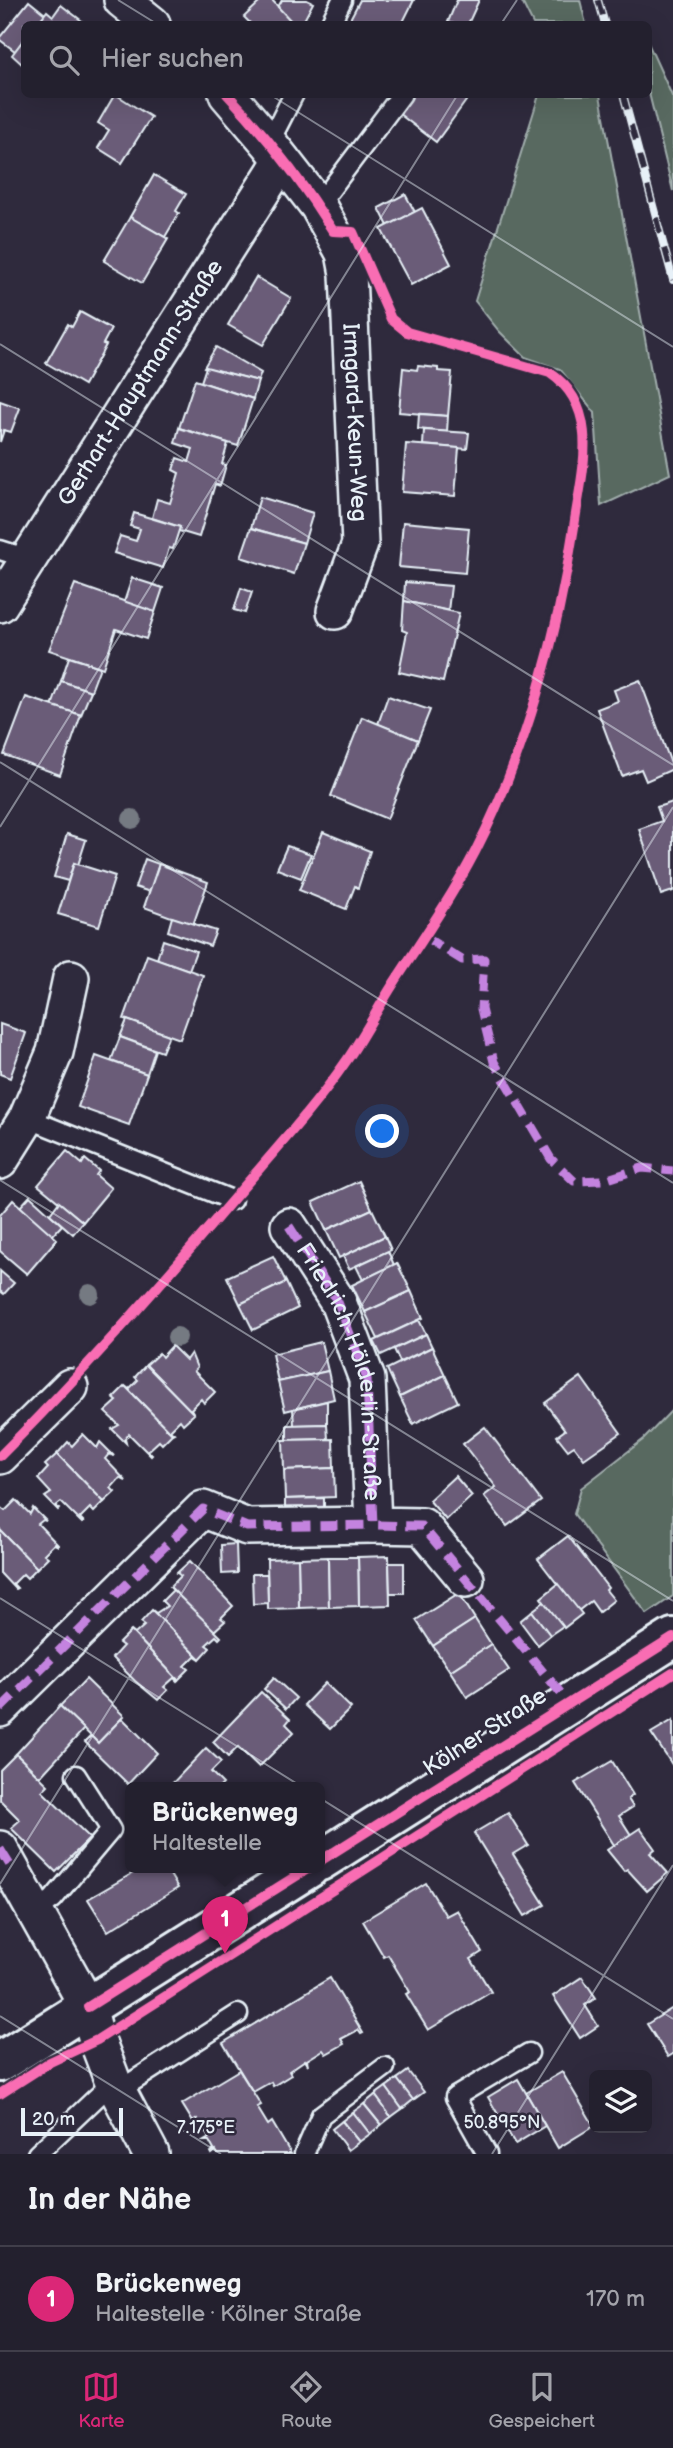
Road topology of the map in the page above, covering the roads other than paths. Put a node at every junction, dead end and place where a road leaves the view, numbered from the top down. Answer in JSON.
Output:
{"nodes":[{"id":1,"x":122,"y":0,"type":"edge"},
{"id":2,"x":342,"y":0,"type":"edge"},
{"id":3,"x":148,"y":21,"type":"edge"},
{"id":4,"x":332,"y":21,"type":"edge"},
{"id":5,"x":230,"y":98,"type":"edge"},
{"id":6,"x":293,"y":98,"type":"edge"},
{"id":7,"x":400,"y":98,"type":"edge"},
{"id":8,"x":275,"y":152,"type":"junction"},
{"id":9,"x":325,"y":219,"type":"junction"},
{"id":10,"x":14,"y":555,"type":"edge"},
{"id":11,"x":0,"y":604,"type":"edge"},
{"id":12,"x":335,"y":611,"type":"dead end"},
{"id":13,"x":71,"y":978,"type":"dead end"},
{"id":14,"x":27,"y":1118,"type":"junction"},
{"id":15,"x":0,"y":1161,"type":"edge"},
{"id":16,"x":232,"y":1200,"type":"dead end"},
{"id":17,"x":289,"y":1226,"type":"dead end"},
{"id":18,"x":70,"y":1387,"type":"dead end"},
{"id":19,"x":0,"y":1456,"type":"edge"},
{"id":20,"x":373,"y":1525,"type":"junction"},
{"id":21,"x":466,"y":1579,"type":"dead end"},
{"id":22,"x":673,"y":1638,"type":"edge"},
{"id":23,"x":0,"y":1709,"type":"edge"},
{"id":24,"x":76,"y":1775,"type":"dead end"},
{"id":25,"x":0,"y":1849,"type":"edge"},
{"id":26,"x":325,"y":1858,"type":"edge"},
{"id":27,"x":301,"y":1873,"type":"edge"},
{"id":28,"x":36,"y":1911,"type":"junction"},
{"id":29,"x":88,"y":2007,"type":"junction"},
{"id":30,"x":238,"y":2014,"type":"dead end"},
{"id":31,"x":529,"y":2053,"type":"dead end"},
{"id":32,"x":0,"y":2062,"type":"edge"},
{"id":33,"x":385,"y":2067,"type":"dead end"},
{"id":34,"x":115,"y":2087,"type":"junction"},
{"id":35,"x":37,"y":2154,"type":"edge"},
{"id":36,"x":151,"y":2154,"type":"edge"},
{"id":37,"x":304,"y":2154,"type":"edge"},
{"id":38,"x":487,"y":2154,"type":"edge"}],
"edges":[{"from":1,"to":3,"type":"street"},
{"from":2,"to":4,"type":"lane"},
{"from":5,"to":8,"type":"street"},
{"from":6,"to":8,"type":"lane"},
{"from":7,"to":9,"type":"lane"},
{"from":8,"to":9,"type":"street"},
{"from":8,"to":10,"type":"street","name":"Gerhart-Hauptmann-Straße"},
{"from":9,"to":12,"type":"street","name":"Irmgard-Keun-Weg"},
{"from":10,"to":11,"type":"street","name":"Gerhart-Hauptmann-Straße"},
{"from":13,"to":14,"type":"street"},
{"from":14,"to":15,"type":"street"},
{"from":14,"to":16,"type":"lane"},
{"from":17,"to":20,"type":"street","name":"Friedrich-Hölderlin-Straße"},
{"from":18,"to":19,"type":"street"},
{"from":20,"to":21,"type":"street","name":"Friedrich-Hölderlin-Straße"},
{"from":20,"to":23,"type":"street","name":"Friedrich-Hölderlin-Straße"},
{"from":22,"to":26,"type":"main road","name":"Kölner Straße"},
{"from":24,"to":28,"type":"lane"},
{"from":25,"to":28,"type":"street"},
{"from":27,"to":29,"type":"main road"},
{"from":28,"to":29,"type":"street"},
{"from":29,"to":32,"type":"main road"},
{"from":29,"to":34,"type":"street"},
{"from":30,"to":34,"type":"lane"},
{"from":31,"to":38,"type":"lane"},
{"from":33,"to":37,"type":"lane"},
{"from":34,"to":35,"type":"lane"},
{"from":34,"to":36,"type":"street"}]}
